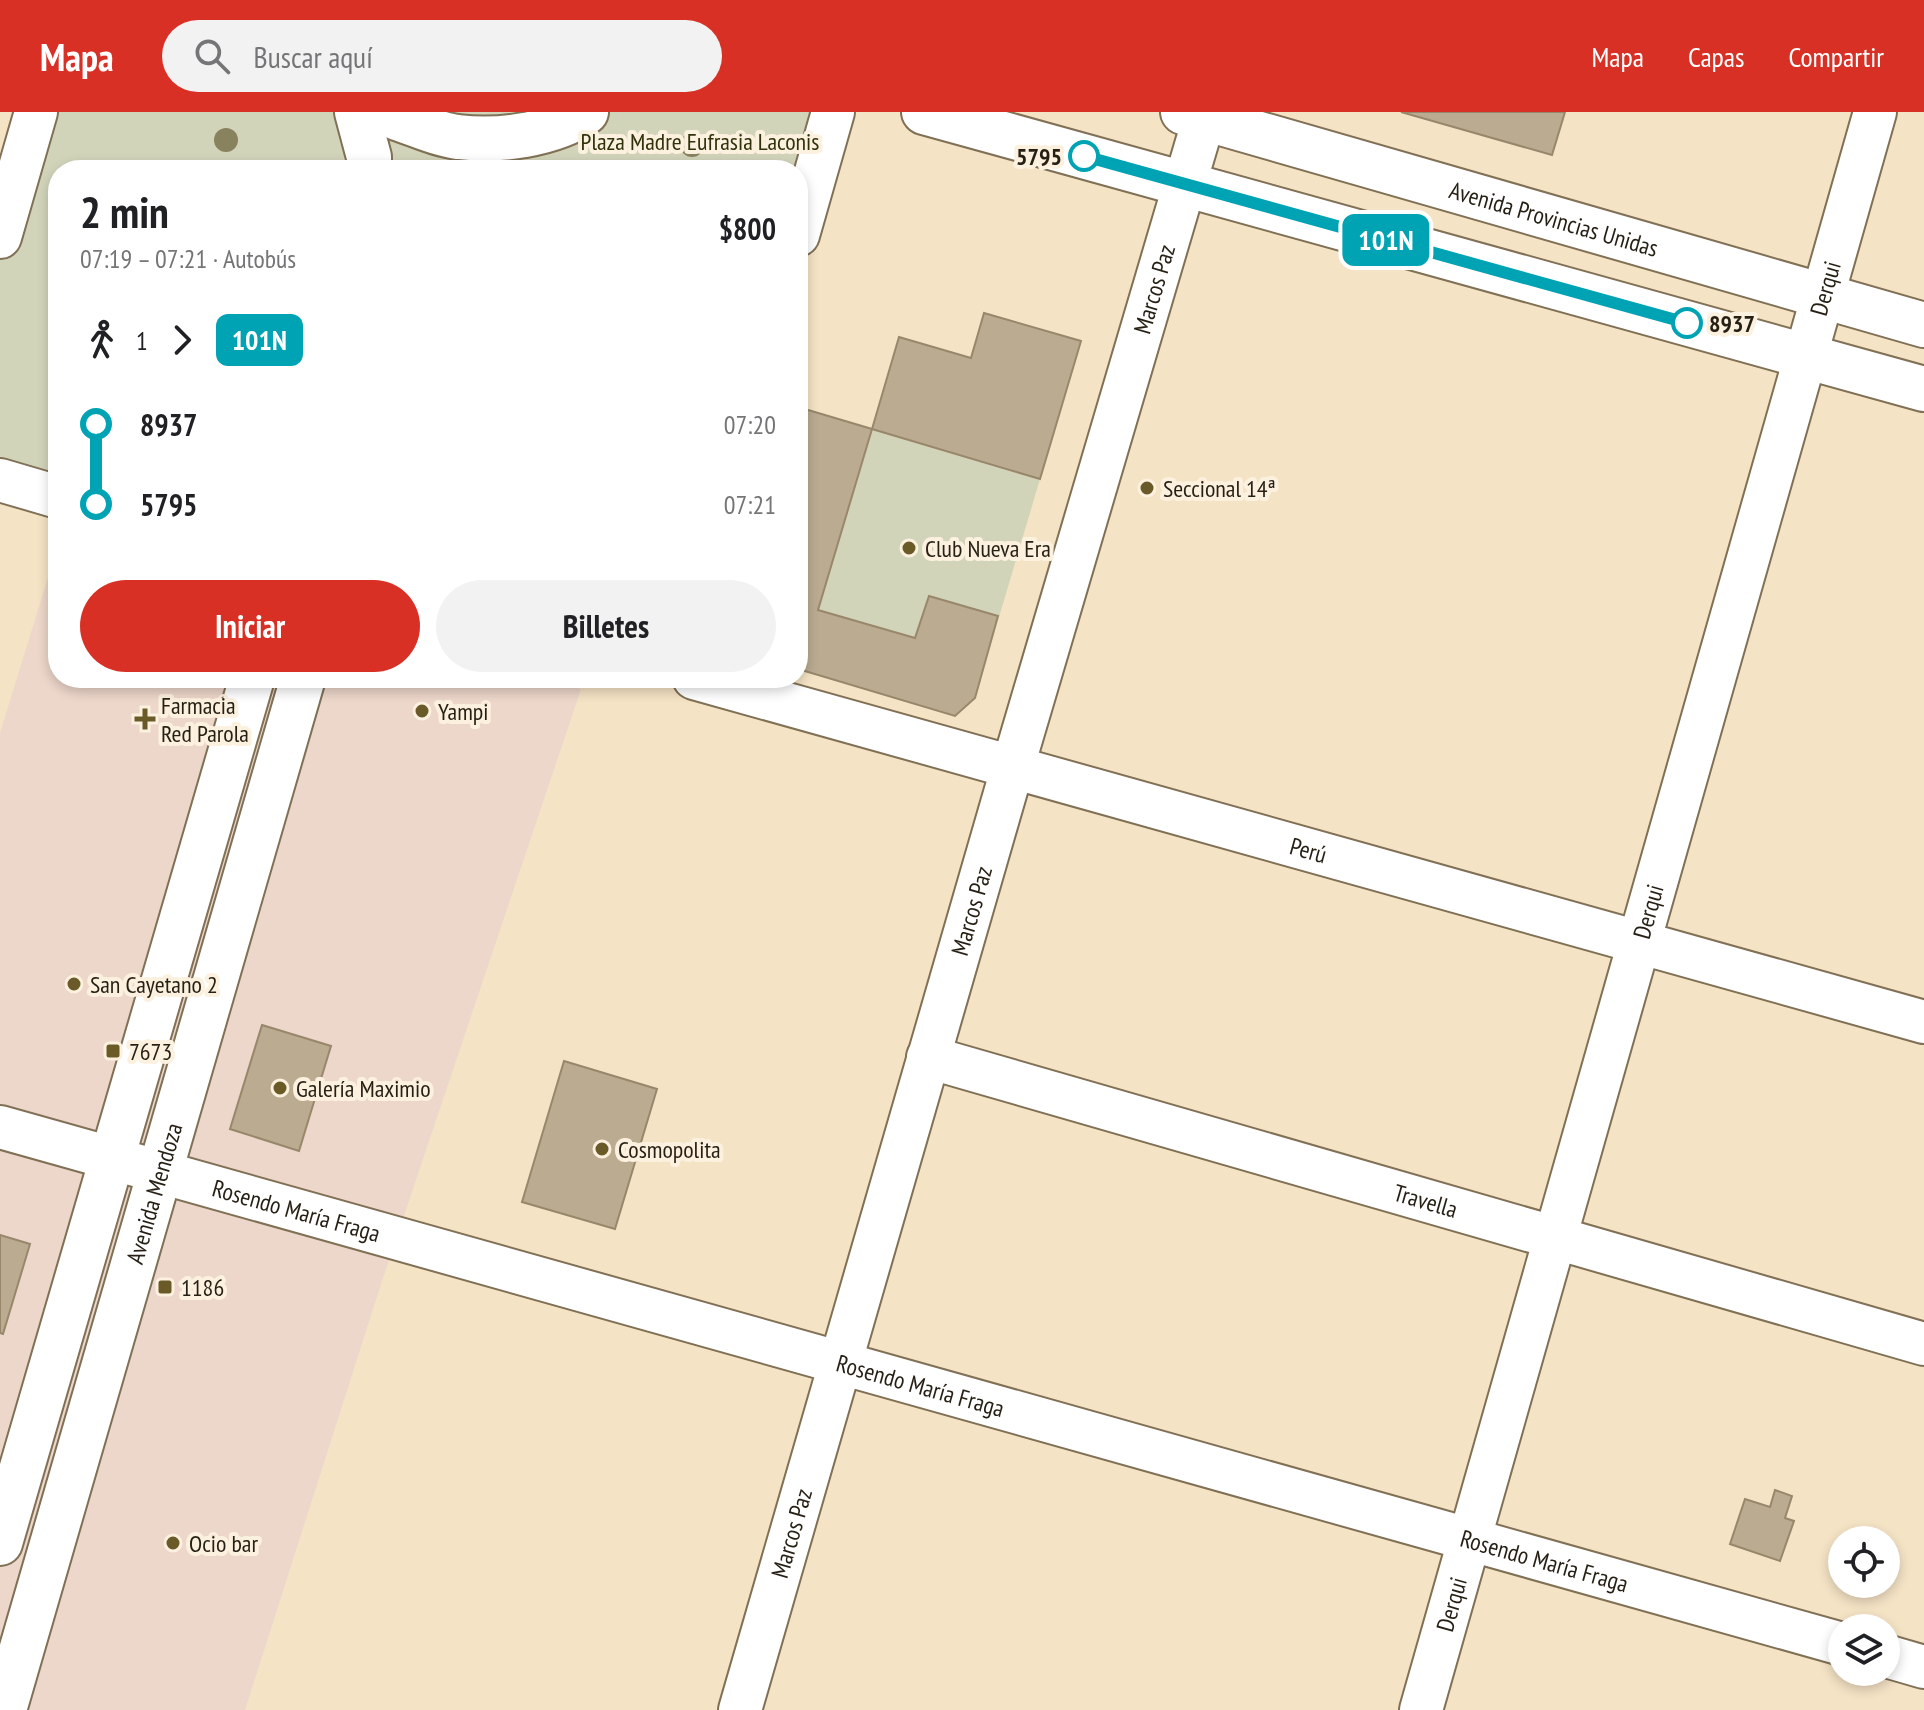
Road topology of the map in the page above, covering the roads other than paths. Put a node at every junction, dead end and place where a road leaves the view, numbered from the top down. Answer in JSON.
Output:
{"nodes":[{"id":1,"x":36,"y":112,"type":"edge"},
{"id":2,"x":357,"y":112,"type":"edge"},
{"id":3,"x":389,"y":112,"type":"edge"},
{"id":4,"x":833,"y":112,"type":"edge"},
{"id":5,"x":924,"y":112,"type":"edge"},
{"id":6,"x":1875,"y":112,"type":"edge"},
{"id":7,"x":1198,"y":114,"type":"edge"},
{"id":8,"x":581,"y":116,"type":"edge"},
{"id":9,"x":369,"y":160,"type":"edge"},
{"id":10,"x":524,"y":160,"type":"edge"},
{"id":11,"x":1186,"y":184,"type":"junction"},
{"id":12,"x":808,"y":200,"type":"edge"},
{"id":13,"x":0,"y":237,"type":"edge"},
{"id":14,"x":1823,"y":296,"type":"junction"},
{"id":15,"x":1924,"y":325,"type":"edge"},
{"id":16,"x":1805,"y":356,"type":"junction"},
{"id":17,"x":1924,"y":389,"type":"edge"},
{"id":18,"x":0,"y":480,"type":"edge"},
{"id":19,"x":48,"y":494,"type":"edge"},
{"id":20,"x":249,"y":688,"type":"edge"},
{"id":21,"x":300,"y":688,"type":"edge"},
{"id":22,"x":730,"y":688,"type":"edge"},
{"id":23,"x":1013,"y":766,"type":"junction"},
{"id":24,"x":1638,"y":942,"type":"junction"},
{"id":25,"x":1924,"y":1022,"type":"edge"},
{"id":26,"x":928,"y":1057,"type":"junction"},
{"id":27,"x":0,"y":1127,"type":"edge"},
{"id":28,"x":112,"y":1158,"type":"junction"},
{"id":29,"x":160,"y":1172,"type":"junction"},
{"id":30,"x":1555,"y":1238,"type":"junction"},
{"id":31,"x":1924,"y":1344,"type":"edge"},
{"id":32,"x":841,"y":1362,"type":"junction"},
{"id":33,"x":1469,"y":1539,"type":"junction"},
{"id":34,"x":0,"y":1543,"type":"edge"},
{"id":35,"x":1828,"y":1640,"type":"edge"},
{"id":36,"x":1900,"y":1660,"type":"edge"},
{"id":37,"x":1924,"y":1667,"type":"edge"},
{"id":38,"x":4,"y":1710,"type":"edge"},
{"id":39,"x":740,"y":1710,"type":"edge"},
{"id":40,"x":1421,"y":1710,"type":"edge"}],
"edges":[{"from":1,"to":13,"type":"street"},
{"from":2,"to":9,"type":"main road"},
{"from":3,"to":8,"type":"main road"},
{"from":4,"to":12,"type":"street"},
{"from":5,"to":11,"type":"main road"},
{"from":6,"to":14,"type":"street","name":"Derqui"},
{"from":7,"to":11,"type":"street","name":"Marcos Paz"},
{"from":7,"to":14,"type":"main road","name":"Avenida Provincias Unidas"},
{"from":8,"to":10,"type":"main road"},
{"from":11,"to":16,"type":"main road"},
{"from":11,"to":23,"type":"street","name":"Marcos Paz"},
{"from":14,"to":15,"type":"main road","name":"Avenida Provincias Unidas"},
{"from":14,"to":16,"type":"street","name":"Derqui"},
{"from":16,"to":17,"type":"main road"},
{"from":16,"to":24,"type":"street","name":"Derqui"},
{"from":18,"to":19,"type":"street"},
{"from":20,"to":28,"type":"main road","name":"Avenida Mendoza"},
{"from":21,"to":29,"type":"main road","name":"Avenida Mendoza"},
{"from":22,"to":23,"type":"street","name":"Perú"},
{"from":23,"to":24,"type":"street","name":"Perú"},
{"from":23,"to":26,"type":"street","name":"Marcos Paz"},
{"from":24,"to":25,"type":"street","name":"Perú"},
{"from":24,"to":30,"type":"street","name":"Derqui"},
{"from":26,"to":30,"type":"street","name":"Travella"},
{"from":26,"to":32,"type":"street","name":"Marcos Paz"},
{"from":27,"to":28,"type":"street","name":"Rosendo María Fraga"},
{"from":28,"to":29,"type":"street","name":"Rosendo María Fraga"},
{"from":28,"to":34,"type":"main road","name":"Avenida Mendoza"},
{"from":29,"to":32,"type":"street","name":"Rosendo María Fraga"},
{"from":29,"to":38,"type":"main road","name":"Avenida Mendoza"},
{"from":30,"to":31,"type":"street","name":"Travella"},
{"from":30,"to":33,"type":"street","name":"Derqui"},
{"from":32,"to":33,"type":"street","name":"Rosendo María Fraga"},
{"from":32,"to":39,"type":"street","name":"Marcos Paz"},
{"from":33,"to":35,"type":"street","name":"Rosendo María Fraga"},
{"from":33,"to":40,"type":"street","name":"Derqui"},
{"from":36,"to":37,"type":"street"}]}
